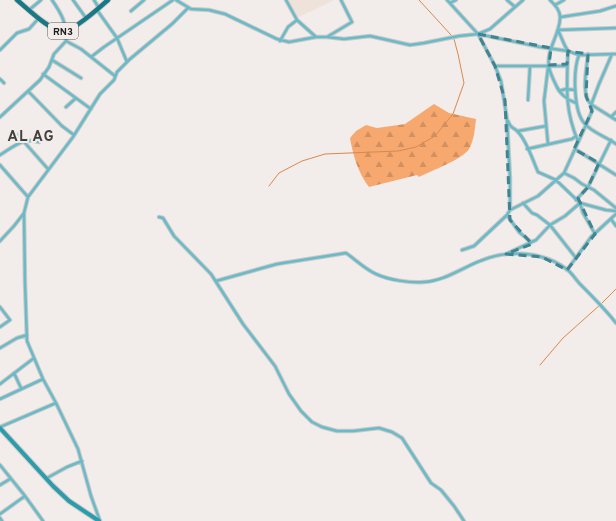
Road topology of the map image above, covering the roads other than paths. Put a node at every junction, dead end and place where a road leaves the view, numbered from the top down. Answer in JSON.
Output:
{"nodes":[{"id":1,"x":17,"y":0,"type":"edge"},
{"id":2,"x":41,"y":0,"type":"edge"},
{"id":3,"x":52,"y":0,"type":"edge"},
{"id":4,"x":73,"y":0,"type":"edge"},
{"id":5,"x":94,"y":0,"type":"edge"},
{"id":6,"x":108,"y":0,"type":"edge"},
{"id":7,"x":144,"y":0,"type":"edge"},
{"id":8,"x":173,"y":0,"type":"edge"},
{"id":9,"x":176,"y":0,"type":"edge"},
{"id":10,"x":286,"y":0,"type":"edge"},
{"id":11,"x":341,"y":0,"type":"edge"},
{"id":12,"x":447,"y":0,"type":"edge"},
{"id":13,"x":456,"y":0,"type":"edge"},
{"id":14,"x":507,"y":0,"type":"edge"},
{"id":15,"x":523,"y":0,"type":"edge"},
{"id":16,"x":550,"y":0,"type":"edge"},
{"id":17,"x":564,"y":0,"type":"edge"},
{"id":18,"x":36,"y":2,"type":"edge"},
{"id":19,"x":450,"y":3,"type":"junction"},
{"id":20,"x":555,"y":5,"type":"junction"},
{"id":21,"x":616,"y":6,"type":"edge"},
{"id":22,"x":515,"y":7,"type":"junction"},
{"id":23,"x":188,"y":8,"type":"junction"},
{"id":24,"x":98,"y":9,"type":"junction"},
{"id":25,"x":29,"y":10,"type":"junction"},
{"id":26,"x":131,"y":11,"type":"dead end"},
{"id":27,"x":561,"y":17,"type":"junction"},
{"id":28,"x":39,"y":18,"type":"junction"},
{"id":29,"x":86,"y":18,"type":"junction"},
{"id":30,"x":297,"y":20,"type":"junction"},
{"id":31,"x":616,"y":28,"type":"edge"},
{"id":32,"x":558,"y":30,"type":"junction"},
{"id":33,"x":66,"y":31,"type":"junction"},
{"id":34,"x":478,"y":34,"type":"junction"},
{"id":35,"x":327,"y":37,"type":"junction"},
{"id":36,"x":117,"y":38,"type":"junction"},
{"id":37,"x":316,"y":38,"type":"junction"},
{"id":38,"x":66,"y":41,"type":"junction"},
{"id":39,"x":280,"y":41,"type":"junction"},
{"id":40,"x":551,"y":48,"type":"junction"},
{"id":41,"x":0,"y":50,"type":"edge"},
{"id":42,"x":568,"y":51,"type":"junction"},
{"id":43,"x":588,"y":54,"type":"junction"},
{"id":44,"x":614,"y":54,"type":"edge"},
{"id":45,"x":579,"y":55,"type":"junction"},
{"id":46,"x":91,"y":57,"type":"junction"},
{"id":47,"x":52,"y":60,"type":"junction"},
{"id":48,"x":127,"y":62,"type":"junction"},
{"id":49,"x":495,"y":66,"type":"junction"},
{"id":50,"x":530,"y":66,"type":"junction"},
{"id":51,"x":548,"y":66,"type":"junction"},
{"id":52,"x":567,"y":66,"type":"junction"},
{"id":53,"x":43,"y":74,"type":"junction"},
{"id":54,"x":115,"y":76,"type":"junction"},
{"id":55,"x":81,"y":78,"type":"dead end"},
{"id":56,"x":0,"y":79,"type":"edge"},
{"id":57,"x":4,"y":83,"type":"dead end"},
{"id":58,"x":566,"y":89,"type":"junction"},
{"id":59,"x":575,"y":90,"type":"junction"},
{"id":60,"x":28,"y":91,"type":"junction"},
{"id":61,"x":558,"y":91,"type":"junction"},
{"id":62,"x":76,"y":98,"type":"junction"},
{"id":63,"x":566,"y":98,"type":"junction"},
{"id":64,"x":528,"y":100,"type":"dead end"},
{"id":65,"x":576,"y":103,"type":"junction"},
{"id":66,"x":592,"y":105,"type":"junction"},
{"id":67,"x":66,"y":107,"type":"dead end"},
{"id":68,"x":91,"y":109,"type":"junction"},
{"id":69,"x":616,"y":112,"type":"edge"},
{"id":70,"x":0,"y":117,"type":"edge"},
{"id":71,"x":611,"y":117,"type":"junction"},
{"id":72,"x":507,"y":119,"type":"junction"},
{"id":73,"x":616,"y":120,"type":"edge"},
{"id":74,"x":586,"y":125,"type":"junction"},
{"id":75,"x":546,"y":126,"type":"junction"},
{"id":76,"x":518,"y":132,"type":"junction"},
{"id":77,"x":18,"y":135,"type":"dead end"},
{"id":78,"x":74,"y":135,"type":"junction"},
{"id":79,"x":576,"y":136,"type":"junction"},
{"id":80,"x":610,"y":140,"type":"junction"},
{"id":81,"x":23,"y":141,"type":"junction"},
{"id":82,"x":578,"y":141,"type":"junction"},
{"id":83,"x":39,"y":142,"type":"dead end"},
{"id":84,"x":548,"y":144,"type":"junction"},
{"id":85,"x":616,"y":144,"type":"edge"},
{"id":86,"x":527,"y":149,"type":"junction"},
{"id":87,"x":575,"y":149,"type":"junction"},
{"id":88,"x":0,"y":155,"type":"edge"},
{"id":89,"x":599,"y":163,"type":"junction"},
{"id":90,"x":0,"y":165,"type":"edge"},
{"id":91,"x":48,"y":169,"type":"junction"},
{"id":92,"x":564,"y":173,"type":"junction"},
{"id":93,"x":616,"y":175,"type":"edge"},
{"id":94,"x":556,"y":180,"type":"junction"},
{"id":95,"x":588,"y":187,"type":"junction"},
{"id":96,"x":28,"y":197,"type":"junction"},
{"id":97,"x":576,"y":200,"type":"junction"},
{"id":98,"x":523,"y":203,"type":"junction"},
{"id":99,"x":580,"y":203,"type":"junction"},
{"id":100,"x":616,"y":209,"type":"edge"},
{"id":101,"x":510,"y":210,"type":"junction"},
{"id":102,"x":24,"y":213,"type":"junction"},
{"id":103,"x":616,"y":214,"type":"edge"},
{"id":104,"x":508,"y":215,"type":"junction"},
{"id":105,"x":159,"y":217,"type":"dead end"},
{"id":106,"x":611,"y":219,"type":"junction"},
{"id":107,"x":550,"y":225,"type":"junction"},
{"id":108,"x":616,"y":226,"type":"edge"},
{"id":109,"x":595,"y":234,"type":"junction"},
{"id":110,"x":0,"y":241,"type":"edge"},
{"id":111,"x":531,"y":242,"type":"junction"},
{"id":112,"x":462,"y":250,"type":"dead end"},
{"id":113,"x":506,"y":254,"type":"junction"},
{"id":114,"x":576,"y":258,"type":"junction"},
{"id":115,"x":567,"y":270,"type":"junction"},
{"id":116,"x":216,"y":281,"type":"junction"},
{"id":117,"x":0,"y":306,"type":"edge"},
{"id":118,"x":616,"y":323,"type":"edge"},
{"id":119,"x":0,"y":327,"type":"edge"},
{"id":120,"x":27,"y":334,"type":"junction"},
{"id":121,"x":0,"y":348,"type":"edge"},
{"id":122,"x":34,"y":358,"type":"junction"},
{"id":123,"x":14,"y":373,"type":"junction"},
{"id":124,"x":43,"y":378,"type":"junction"},
{"id":125,"x":0,"y":384,"type":"edge"},
{"id":126,"x":21,"y":388,"type":"junction"},
{"id":127,"x":0,"y":399,"type":"edge"},
{"id":128,"x":56,"y":403,"type":"junction"},
{"id":129,"x":0,"y":428,"type":"edge"},
{"id":130,"x":82,"y":461,"type":"junction"},
{"id":131,"x":0,"y":465,"type":"edge"},
{"id":132,"x":10,"y":479,"type":"junction"},
{"id":133,"x":46,"y":479,"type":"junction"},
{"id":134,"x":0,"y":485,"type":"edge"},
{"id":135,"x":25,"y":496,"type":"junction"},
{"id":136,"x":0,"y":514,"type":"edge"},
{"id":137,"x":0,"y":518,"type":"edge"},
{"id":138,"x":2,"y":521,"type":"edge"},
{"id":139,"x":43,"y":521,"type":"edge"},
{"id":140,"x":99,"y":521,"type":"edge"},
{"id":141,"x":464,"y":521,"type":"edge"}],
"edges":[{"from":1,"to":25,"type":"highway","number":"RN3"},
{"from":2,"to":18,"type":"street"},
{"from":3,"to":33,"type":"street"},
{"from":4,"to":29,"type":"street"},
{"from":5,"to":24,"type":"street"},
{"from":6,"to":24,"type":"highway","number":"RN3"},
{"from":7,"to":26,"type":"street"},
{"from":8,"to":36,"type":"street"},
{"from":9,"to":23,"type":"street"},
{"from":10,"to":30,"type":"street"},
{"from":11,"to":35,"type":"street"},
{"from":12,"to":19,"type":"street"},
{"from":13,"to":19,"type":"street"},
{"from":14,"to":22,"type":"street"},
{"from":15,"to":22,"type":"street"},
{"from":16,"to":20,"type":"street"},
{"from":17,"to":20,"type":"street"},
{"from":18,"to":25,"type":"street"},
{"from":19,"to":34,"type":"street"},
{"from":20,"to":27,"type":"street"},
{"from":21,"to":27,"type":"street"},
{"from":22,"to":34,"type":"street"},
{"from":23,"to":39,"type":"street"},
{"from":23,"to":48,"type":"street"},
{"from":24,"to":29,"type":"highway","number":"RN3"},
{"from":24,"to":36,"type":"street"},
{"from":25,"to":28,"type":"highway","number":"RN3"},
{"from":27,"to":32,"type":"street"},
{"from":28,"to":33,"type":"highway","number":"RN3"},
{"from":28,"to":41,"type":"street"},
{"from":29,"to":33,"type":"highway","number":"RN3"},
{"from":30,"to":37,"type":"street"},
{"from":30,"to":39,"type":"street"},
{"from":31,"to":32,"type":"street"},
{"from":32,"to":40,"type":"street"},
{"from":32,"to":42,"type":"street"},
{"from":33,"to":38,"type":"street"},
{"from":34,"to":35,"type":"street"},
{"from":34,"to":40,"type":"street"},
{"from":34,"to":49,"type":"street"},
{"from":35,"to":37,"type":"street"},
{"from":36,"to":46,"type":"street"},
{"from":36,"to":48,"type":"street"},
{"from":37,"to":39,"type":"street"},
{"from":38,"to":46,"type":"street"},
{"from":38,"to":47,"type":"street"},
{"from":40,"to":42,"type":"street"},
{"from":40,"to":51,"type":"street"},
{"from":42,"to":45,"type":"street"},
{"from":42,"to":52,"type":"street"},
{"from":43,"to":44,"type":"street"},
{"from":43,"to":45,"type":"street"},
{"from":43,"to":66,"type":"street"},
{"from":44,"to":66,"type":"street"},
{"from":45,"to":59,"type":"street"},
{"from":46,"to":54,"type":"street"},
{"from":47,"to":53,"type":"street"},
{"from":47,"to":55,"type":"street"},
{"from":48,"to":54,"type":"street"},
{"from":49,"to":50,"type":"street"},
{"from":49,"to":72,"type":"street"},
{"from":50,"to":51,"type":"street"},
{"from":50,"to":64,"type":"street"},
{"from":51,"to":52,"type":"street"},
{"from":51,"to":61,"type":"street"},
{"from":51,"to":75,"type":"street"},
{"from":52,"to":58,"type":"street"},
{"from":53,"to":60,"type":"street"},
{"from":53,"to":62,"type":"street"},
{"from":54,"to":68,"type":"street"},
{"from":56,"to":57,"type":"street"},
{"from":58,"to":59,"type":"street"},
{"from":58,"to":61,"type":"street"},
{"from":58,"to":63,"type":"street"},
{"from":59,"to":65,"type":"street"},
{"from":60,"to":70,"type":"street"},
{"from":60,"to":78,"type":"street"},
{"from":61,"to":63,"type":"street"},
{"from":62,"to":67,"type":"street"},
{"from":62,"to":68,"type":"street"},
{"from":63,"to":65,"type":"street"},
{"from":63,"to":79,"type":"street"},
{"from":65,"to":74,"type":"street"},
{"from":66,"to":71,"type":"street"},
{"from":66,"to":74,"type":"street"},
{"from":68,"to":78,"type":"street"},
{"from":69,"to":71,"type":"street"},
{"from":71,"to":73,"type":"street"},
{"from":72,"to":76,"type":"street"},
{"from":72,"to":101,"type":"street"},
{"from":74,"to":80,"type":"street"},
{"from":74,"to":82,"type":"street"},
{"from":75,"to":76,"type":"street"},
{"from":75,"to":84,"type":"street"},
{"from":76,"to":86,"type":"street"},
{"from":77,"to":81,"type":"street"},
{"from":78,"to":91,"type":"street"},
{"from":79,"to":82,"type":"street"},
{"from":79,"to":84,"type":"street"},
{"from":80,"to":85,"type":"street"},
{"from":80,"to":89,"type":"street"},
{"from":81,"to":83,"type":"street"},
{"from":81,"to":88,"type":"street"},
{"from":81,"to":91,"type":"street"},
{"from":82,"to":87,"type":"street"},
{"from":84,"to":86,"type":"street"},
{"from":86,"to":94,"type":"street"},
{"from":87,"to":89,"type":"street"},
{"from":87,"to":92,"type":"street"},
{"from":89,"to":93,"type":"street"},
{"from":89,"to":95,"type":"street"},
{"from":90,"to":96,"type":"street"},
{"from":91,"to":96,"type":"street"},
{"from":92,"to":94,"type":"street"},
{"from":92,"to":95,"type":"street"},
{"from":94,"to":97,"type":"street"},
{"from":94,"to":98,"type":"street"},
{"from":95,"to":97,"type":"street"},
{"from":95,"to":100,"type":"street"},
{"from":96,"to":102,"type":"street"},
{"from":97,"to":99,"type":"street"},
{"from":98,"to":101,"type":"street"},
{"from":98,"to":107,"type":"street"},
{"from":99,"to":100,"type":"street"},
{"from":99,"to":107,"type":"street"},
{"from":99,"to":109,"type":"street"},
{"from":101,"to":104,"type":"street"},
{"from":102,"to":110,"type":"street"},
{"from":102,"to":120,"type":"street"},
{"from":103,"to":106,"type":"street"},
{"from":104,"to":111,"type":"street"},
{"from":104,"to":112,"type":"street"},
{"from":105,"to":116,"type":"street"},
{"from":106,"to":108,"type":"street"},
{"from":106,"to":109,"type":"street"},
{"from":107,"to":111,"type":"street"},
{"from":107,"to":114,"type":"street"},
{"from":109,"to":114,"type":"street"},
{"from":111,"to":113,"type":"street"},
{"from":113,"to":115,"type":"street"},
{"from":113,"to":116,"type":"street"},
{"from":114,"to":115,"type":"street"},
{"from":115,"to":118,"type":"street"},
{"from":116,"to":141,"type":"street"},
{"from":117,"to":119,"type":"street"},
{"from":120,"to":121,"type":"street"},
{"from":120,"to":122,"type":"street"},
{"from":122,"to":123,"type":"street"},
{"from":122,"to":124,"type":"street"},
{"from":123,"to":125,"type":"street"},
{"from":123,"to":126,"type":"street"},
{"from":124,"to":126,"type":"street"},
{"from":124,"to":128,"type":"street"},
{"from":126,"to":127,"type":"street"},
{"from":128,"to":129,"type":"street"},
{"from":128,"to":130,"type":"street"},
{"from":129,"to":133,"type":"main road"},
{"from":130,"to":133,"type":"street"},
{"from":130,"to":140,"type":"street"},
{"from":131,"to":132,"type":"street"},
{"from":132,"to":134,"type":"street"},
{"from":132,"to":135,"type":"street"},
{"from":133,"to":140,"type":"main road"},
{"from":135,"to":136,"type":"street"},
{"from":135,"to":139,"type":"street"},
{"from":137,"to":138,"type":"street"}]}
